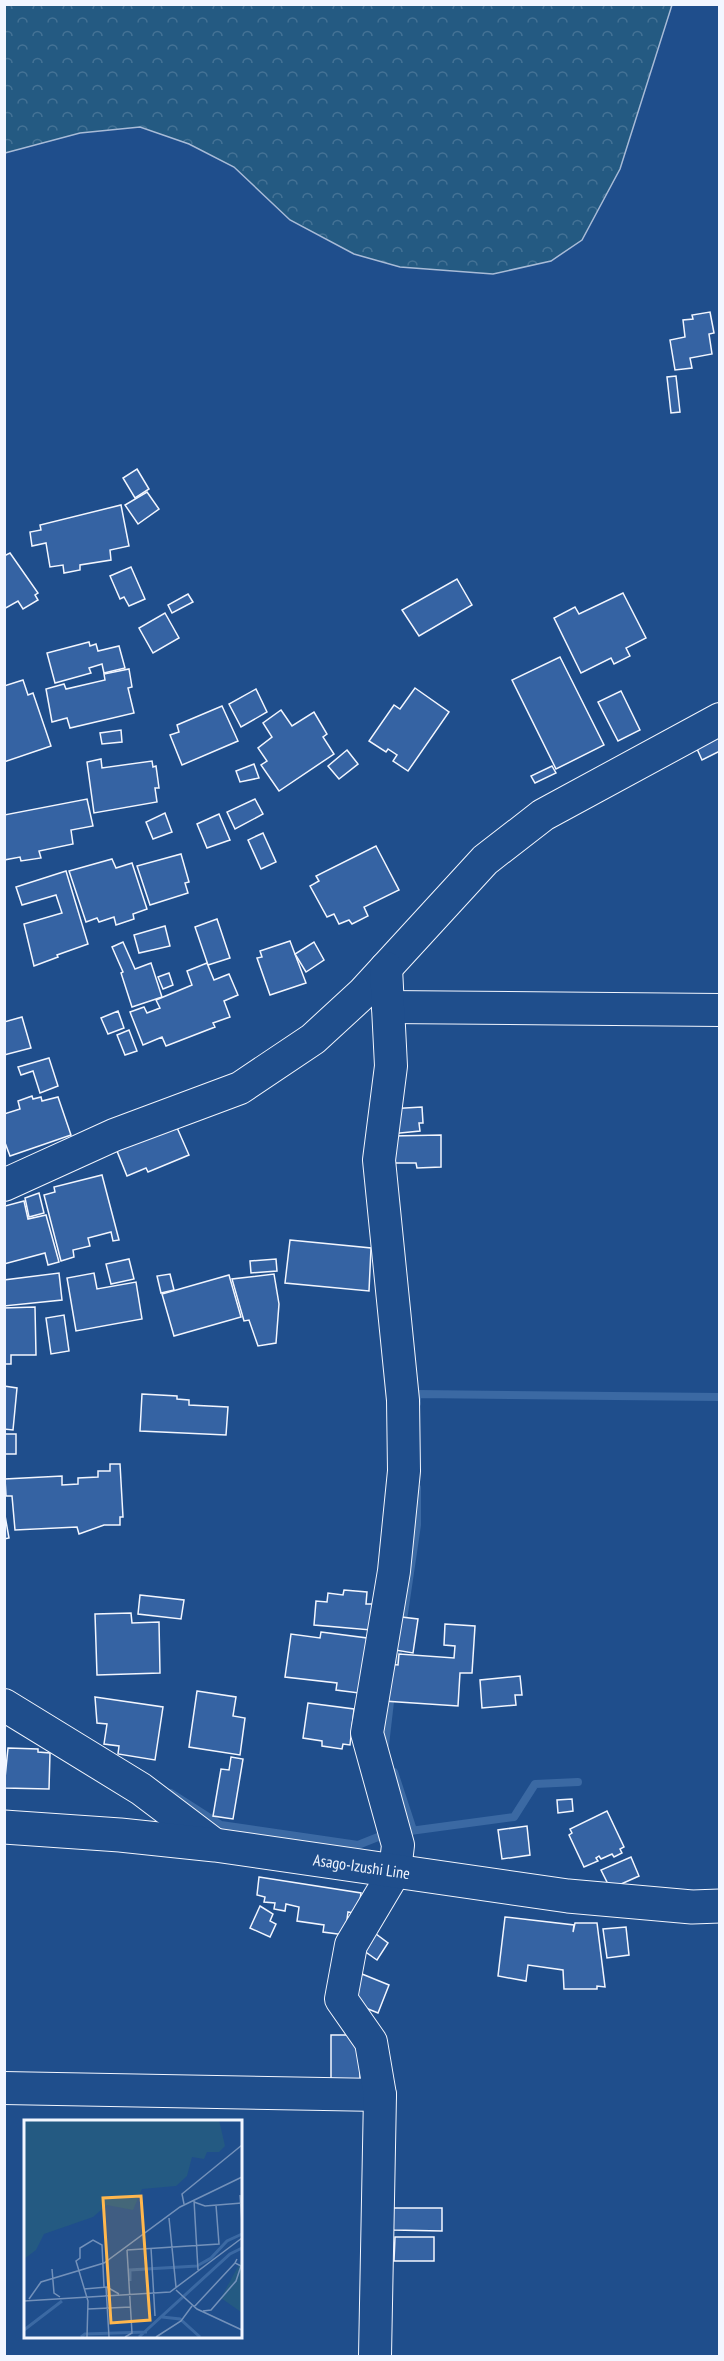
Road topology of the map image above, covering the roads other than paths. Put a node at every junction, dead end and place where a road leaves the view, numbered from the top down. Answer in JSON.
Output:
{"nodes":[{"id":1,"x":720,"y":719,"type":"edge"},
{"id":2,"x":386,"y":968,"type":"junction"},
{"id":3,"x":388,"y":1007,"type":"junction"},
{"id":4,"x":720,"y":1010,"type":"edge"},
{"id":5,"x":4,"y":1185,"type":"edge"},
{"id":6,"x":4,"y":1705,"type":"edge"},
{"id":7,"x":4,"y":1827,"type":"edge"},
{"id":8,"x":215,"y":1845,"type":"junction"},
{"id":9,"x":395,"y":1871,"type":"junction"},
{"id":10,"x":720,"y":1906,"type":"edge"},
{"id":11,"x":4,"y":2088,"type":"edge"},
{"id":12,"x":380,"y":2095,"type":"junction"},
{"id":13,"x":375,"y":2356,"type":"edge"}],
"edges":[{"from":1,"to":2,"type":"street"},
{"from":2,"to":3,"type":"street"},
{"from":2,"to":5,"type":"street"},
{"from":3,"to":4,"type":"street"},
{"from":3,"to":9,"type":"street"},
{"from":6,"to":8,"type":"street"},
{"from":7,"to":8,"type":"main road","name":"Asago-Izushi Line"},
{"from":8,"to":9,"type":"main road","name":"Asago-Izushi Line"},
{"from":9,"to":10,"type":"main road","name":"Asago-Izushi Line"},
{"from":9,"to":12,"type":"street"},
{"from":11,"to":12,"type":"street"},
{"from":12,"to":13,"type":"street"}]}
